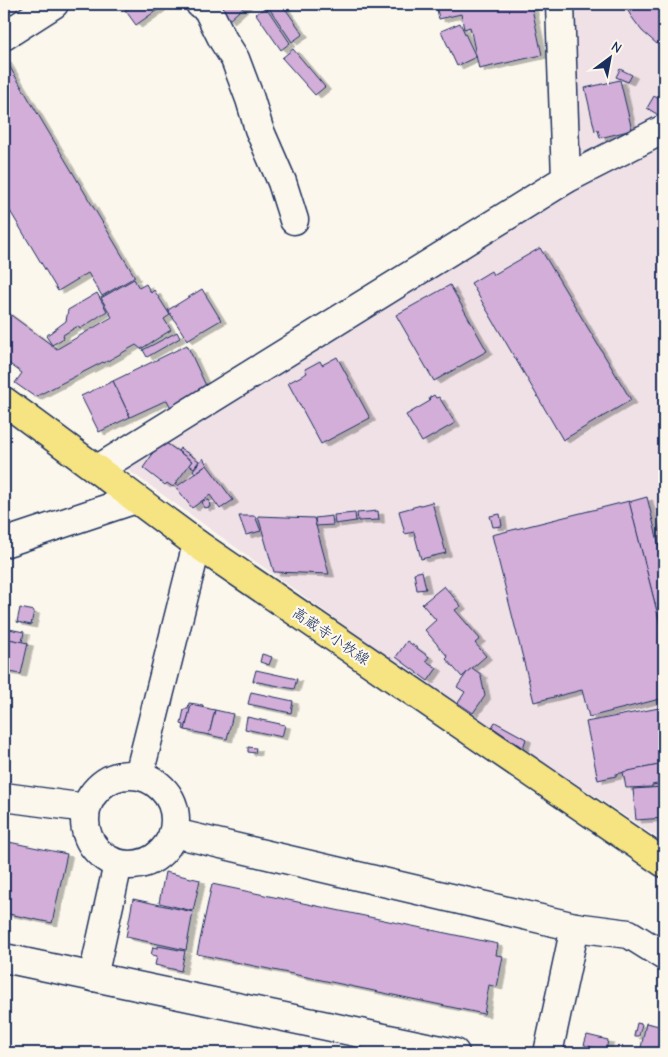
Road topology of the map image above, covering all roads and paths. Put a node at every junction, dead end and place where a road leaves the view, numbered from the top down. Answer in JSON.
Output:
{"nodes":[{"id":1,"x":54,"y":4,"type":"edge"},
{"id":2,"x":200,"y":4,"type":"edge"},
{"id":3,"x":560,"y":4,"type":"edge"},
{"id":4,"x":4,"y":36,"type":"edge"},
{"id":5,"x":658,"y":132,"type":"edge"},
{"id":6,"x":566,"y":179,"type":"junction"},
{"id":7,"x":294,"y":220,"type":"dead end"},
{"id":8,"x":4,"y":401,"type":"edge"},
{"id":9,"x":98,"y":470,"type":"junction"},
{"id":10,"x":136,"y":499,"type":"junction"},
{"id":11,"x":4,"y":543,"type":"edge"},
{"id":12,"x":197,"y":544,"type":"junction"},
{"id":13,"x":139,"y":775,"type":"junction"},
{"id":14,"x":4,"y":797,"type":"edge"},
{"id":15,"x":86,"y":808,"type":"junction"},
{"id":16,"x":174,"y":832,"type":"junction"},
{"id":17,"x":664,"y":863,"type":"edge"},
{"id":18,"x":118,"y":864,"type":"junction"},
{"id":19,"x":575,"y":927,"type":"junction"},
{"id":20,"x":664,"y":956,"type":"edge"},
{"id":21,"x":4,"y":958,"type":"edge"},
{"id":22,"x":93,"y":977,"type":"junction"},
{"id":23,"x":455,"y":1053,"type":"edge"},
{"id":24,"x":548,"y":1053,"type":"edge"}],
"edges":[{"from":1,"to":4,"type":"street"},
{"from":2,"to":7,"type":"street"},
{"from":3,"to":6,"type":"street"},
{"from":5,"to":6,"type":"street"},
{"from":6,"to":9,"type":"street"},
{"from":8,"to":9,"type":"main road","name":"高蔵寺小牧線"},
{"from":9,"to":10,"type":"main road","name":"高蔵寺小牧線"},
{"from":10,"to":11,"type":"street"},
{"from":10,"to":12,"type":"main road","name":"高蔵寺小牧線"},
{"from":12,"to":13,"type":"street"},
{"from":12,"to":17,"type":"main road","name":"高蔵寺小牧線"},
{"from":13,"to":15,"type":"street"},
{"from":13,"to":16,"type":"street"},
{"from":14,"to":15,"type":"street"},
{"from":15,"to":18,"type":"street"},
{"from":16,"to":18,"type":"street"},
{"from":16,"to":19,"type":"street"},
{"from":18,"to":22,"type":"street"},
{"from":19,"to":20,"type":"street"},
{"from":19,"to":24,"type":"street"},
{"from":21,"to":22,"type":"street"},
{"from":22,"to":23,"type":"street"}]}
